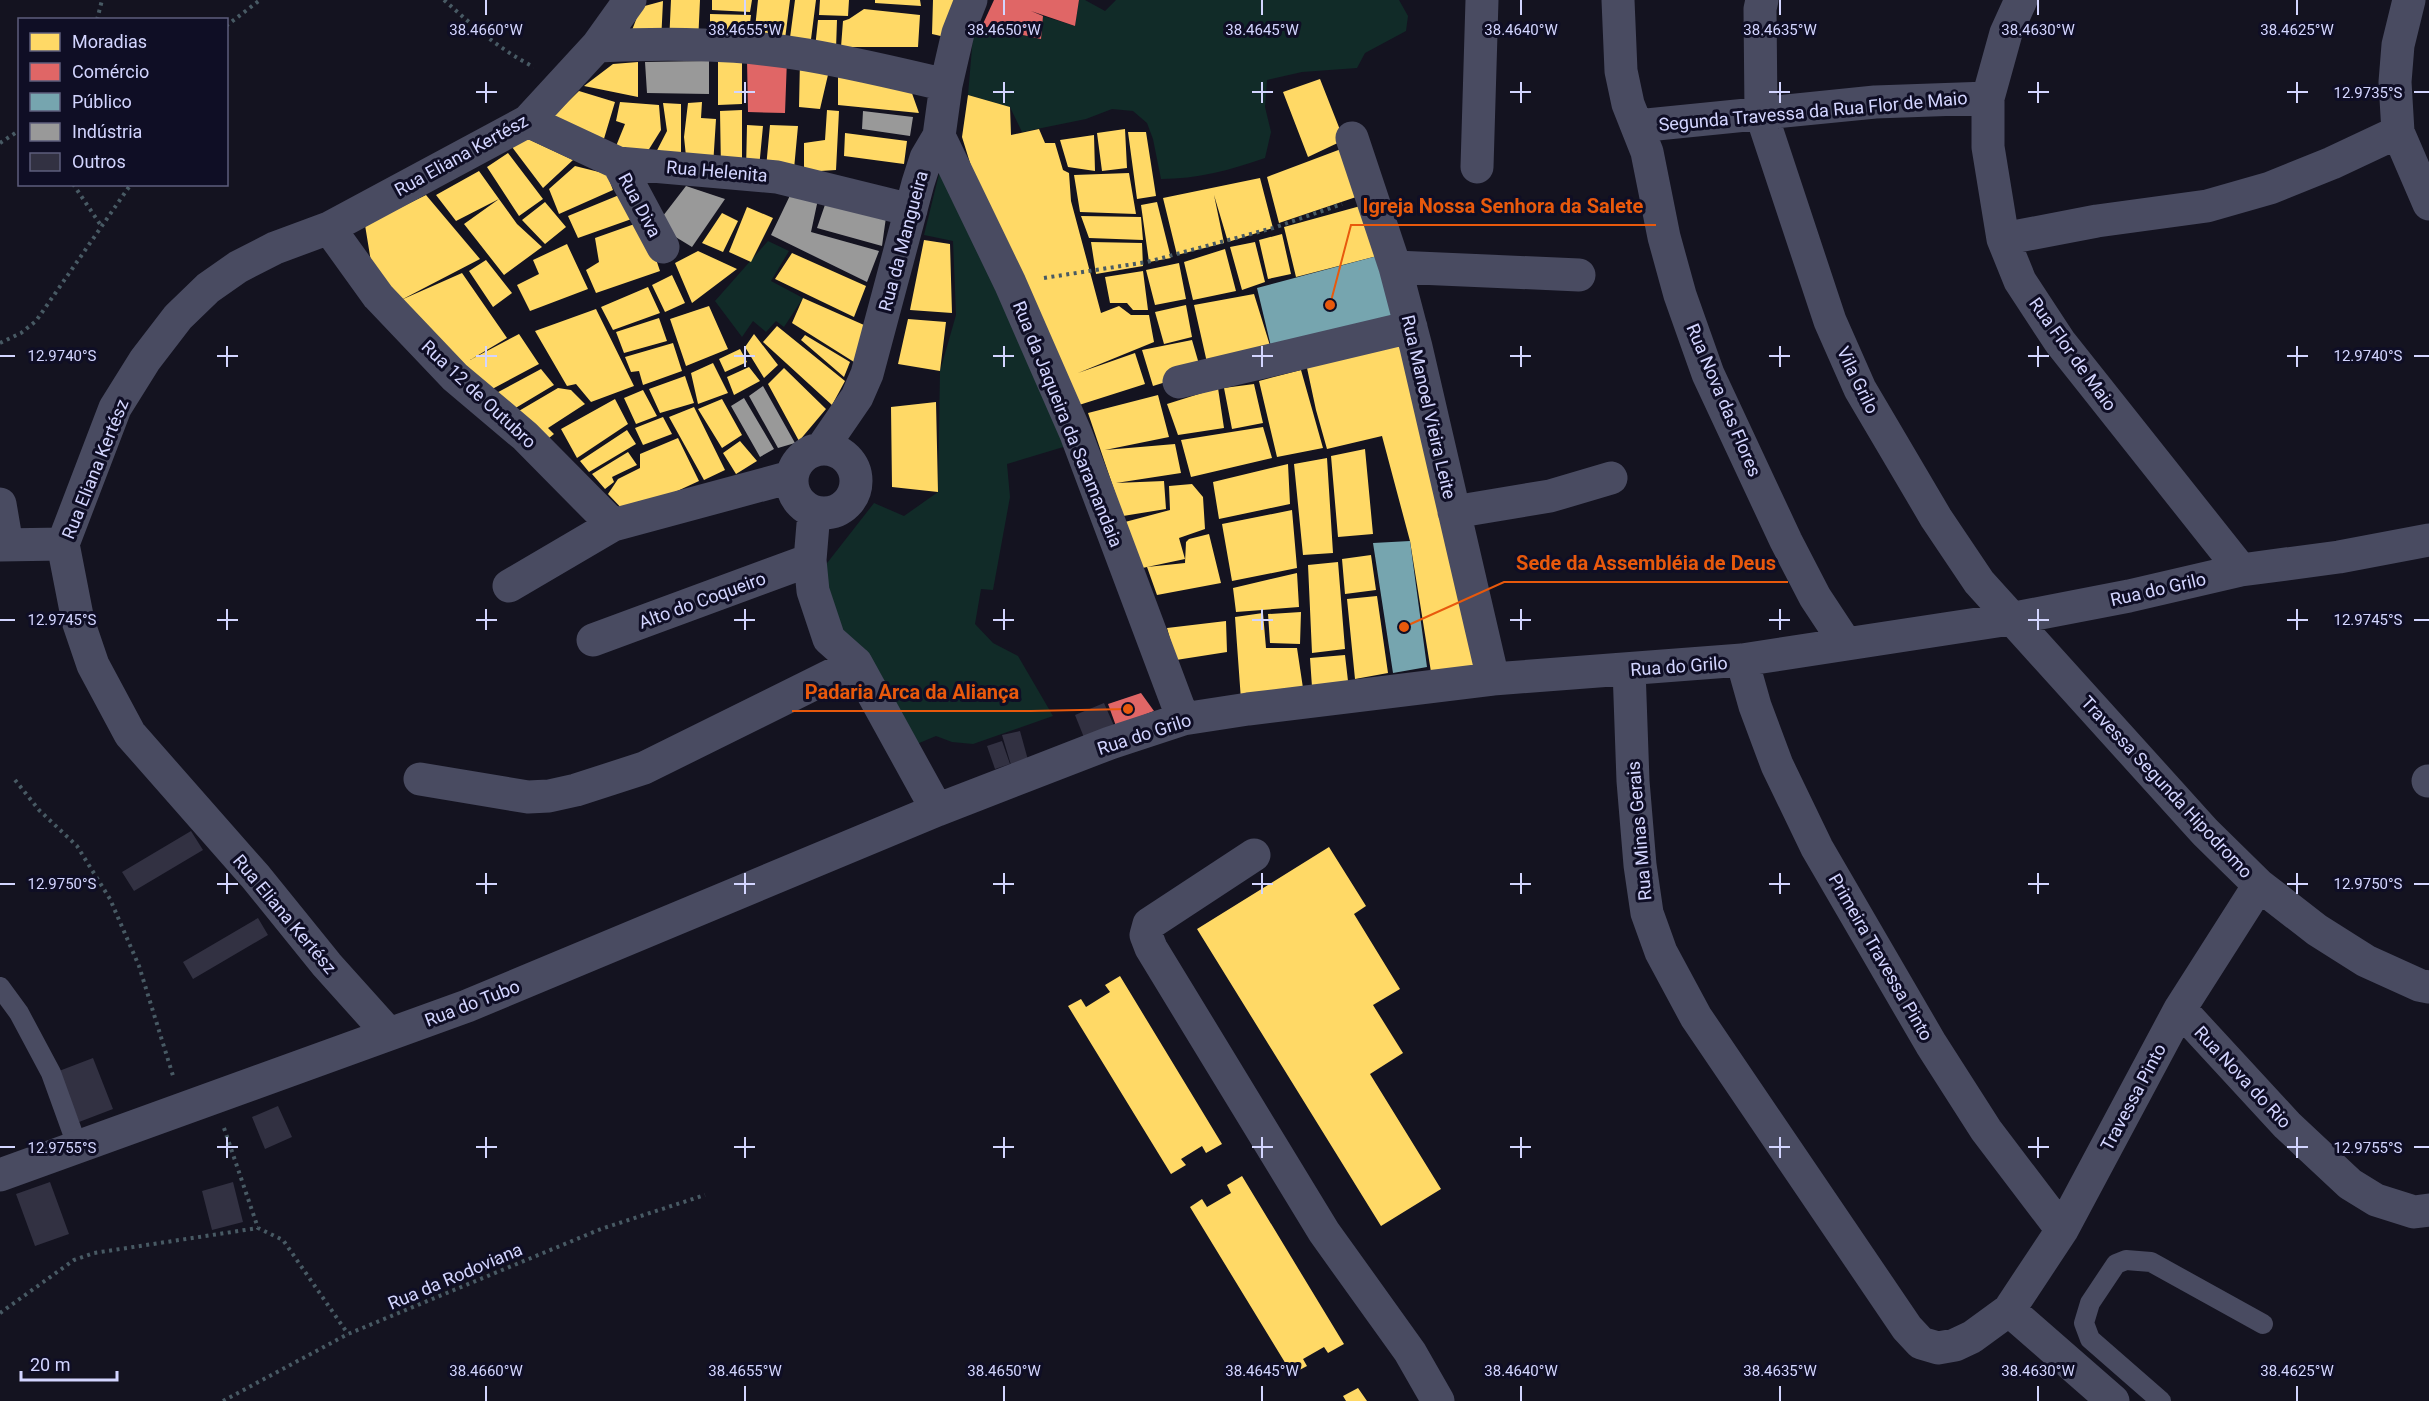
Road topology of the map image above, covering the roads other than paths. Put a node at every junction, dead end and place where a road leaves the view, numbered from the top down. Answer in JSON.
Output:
{"nodes":[{"id":1,"x":630,"y":0,"type":"edge"},
{"id":2,"x":970,"y":0,"type":"edge"},
{"id":3,"x":1482,"y":0,"type":"edge"},
{"id":4,"x":1618,"y":0,"type":"edge"},
{"id":5,"x":1762,"y":0,"type":"edge"},
{"id":6,"x":2021,"y":0,"type":"edge"},
{"id":7,"x":2409,"y":0,"type":"edge"},
{"id":8,"x":597,"y":46,"type":"junction"},
{"id":9,"x":946,"y":86,"type":"junction"},
{"id":10,"x":1988,"y":98,"type":"junction"},
{"id":11,"x":1761,"y":113,"type":"junction"},
{"id":12,"x":528,"y":121,"type":"junction"},
{"id":13,"x":1637,"y":126,"type":"junction"},
{"id":14,"x":2398,"y":132,"type":"junction"},
{"id":15,"x":939,"y":136,"type":"junction"},
{"id":16,"x":1352,"y":138,"type":"dead end"},
{"id":17,"x":618,"y":163,"type":"junction"},
{"id":18,"x":1477,"y":167,"type":"dead end"},
{"id":19,"x":2429,"y":204,"type":"edge"},
{"id":20,"x":911,"y":210,"type":"junction"},
{"id":21,"x":329,"y":228,"type":"junction"},
{"id":22,"x":2003,"y":240,"type":"junction"},
{"id":23,"x":663,"y":247,"type":"dead end"},
{"id":24,"x":1395,"y":267,"type":"junction"},
{"id":25,"x":1579,"y":275,"type":"dead end"},
{"id":26,"x":1411,"y":327,"type":"junction"},
{"id":27,"x":1179,"y":382,"type":"dead end"},
{"id":28,"x":856,"y":397,"type":"junction"},
{"id":29,"x":822,"y":448,"type":"junction"},
{"id":30,"x":854,"y":466,"type":"junction"},
{"id":31,"x":791,"y":477,"type":"junction"},
{"id":32,"x":1611,"y":478,"type":"dead end"},
{"id":33,"x":0,"y":504,"type":"edge"},
{"id":34,"x":814,"y":512,"type":"junction"},
{"id":35,"x":1454,"y":512,"type":"junction"},
{"id":36,"x":613,"y":525,"type":"junction"},
{"id":37,"x":2429,"y":540,"type":"edge"},
{"id":38,"x":63,"y":544,"type":"junction"},
{"id":39,"x":4,"y":545,"type":"edge"},
{"id":40,"x":810,"y":560,"type":"junction"},
{"id":41,"x":2241,"y":570,"type":"junction"},
{"id":42,"x":509,"y":586,"type":"dead end"},
{"id":43,"x":2010,"y":619,"type":"junction"},
{"id":44,"x":593,"y":640,"type":"dead end"},
{"id":45,"x":1846,"y":644,"type":"junction"},
{"id":46,"x":1742,"y":660,"type":"junction"},
{"id":47,"x":856,"y":663,"type":"junction"},
{"id":48,"x":1629,"y":669,"type":"junction"},
{"id":49,"x":1494,"y":680,"type":"junction"},
{"id":50,"x":1183,"y":718,"type":"junction"},
{"id":51,"x":420,"y":779,"type":"dead end"},
{"id":52,"x":937,"y":810,"type":"junction"},
{"id":53,"x":1254,"y":855,"type":"dead end"},
{"id":54,"x":2259,"y":885,"type":"junction"},
{"id":55,"x":0,"y":987,"type":"edge"},
{"id":56,"x":2429,"y":987,"type":"edge"},
{"id":57,"x":2180,"y":1009,"type":"junction"},
{"id":58,"x":389,"y":1034,"type":"junction"},
{"id":59,"x":77,"y":1145,"type":"junction"},
{"id":60,"x":0,"y":1175,"type":"edge"},
{"id":61,"x":2429,"y":1210,"type":"edge"},
{"id":62,"x":2062,"y":1230,"type":"junction"},
{"id":63,"x":2009,"y":1310,"type":"junction"},
{"id":64,"x":2263,"y":1324,"type":"dead end"},
{"id":65,"x":1921,"y":1343,"type":"joint"},
{"id":66,"x":1438,"y":1401,"type":"edge"},
{"id":67,"x":2113,"y":1401,"type":"edge"},
{"id":68,"x":2161,"y":1401,"type":"edge"}],
"edges":[{"from":1,"to":8,"type":"street","name":"Rua Eliana Kertész"},
{"from":2,"to":9,"type":"street"},
{"from":3,"to":18,"type":"street"},
{"from":4,"to":13,"type":"street","name":"Rua Nova das Flores"},
{"from":5,"to":11,"type":"street","name":"Vila Grilo"},
{"from":6,"to":10,"type":"street","name":"Rua Flor de Maio"},
{"from":7,"to":14,"type":"street"},
{"from":8,"to":9,"type":"street"},
{"from":8,"to":12,"type":"street","name":"Rua Eliana Kertész"},
{"from":9,"to":15,"type":"street","name":"Rua da Mangueira"},
{"from":10,"to":11,"type":"street","name":"Segunda Travessa da Rua Flor de Maio"},
{"from":10,"to":22,"type":"street","name":"Rua Flor de Maio"},
{"from":11,"to":13,"type":"street","name":"Segunda Travessa da Rua Flor de Maio"},
{"from":11,"to":43,"type":"street","name":"Vila Grilo"},
{"from":12,"to":17,"type":"street","name":"Rua Helenita"},
{"from":12,"to":21,"type":"street","name":"Rua Eliana Kertész"},
{"from":13,"to":45,"type":"street","name":"Rua Nova das Flores"},
{"from":14,"to":19,"type":"street"},
{"from":14,"to":22,"type":"street"},
{"from":15,"to":20,"type":"street","name":"Rua da Mangueira"},
{"from":15,"to":50,"type":"street","name":"Rua da Jaqueira da Saramandaia"},
{"from":16,"to":24,"type":"street","name":"Rua Manoel Vieira Leite"},
{"from":17,"to":20,"type":"street","name":"Rua Helenita"},
{"from":17,"to":23,"type":"street","name":"Rua Diva"},
{"from":20,"to":28,"type":"street","name":"Rua da Mangueira"},
{"from":21,"to":36,"type":"street","name":"Rua 12 de Outubro"},
{"from":21,"to":38,"type":"street","name":"Rua Eliana Kertész"},
{"from":22,"to":41,"type":"street","name":"Rua Flor de Maio"},
{"from":24,"to":25,"type":"street"},
{"from":24,"to":26,"type":"street","name":"Rua Manoel Vieira Leite"},
{"from":26,"to":27,"type":"street"},
{"from":26,"to":35,"type":"street","name":"Rua Manoel Vieira Leite"},
{"from":28,"to":29,"type":"street","name":"Rua da Mangueira"},
{"from":28,"to":30,"type":"street","name":"Rua da Mangueira"},
{"from":29,"to":30,"type":"street"},
{"from":29,"to":31,"type":"street"},
{"from":30,"to":34,"type":"street"},
{"from":31,"to":34,"type":"street"},
{"from":31,"to":36,"type":"street"},
{"from":32,"to":35,"type":"street"},
{"from":33,"to":39,"type":"street"},
{"from":34,"to":40,"type":"street"},
{"from":35,"to":49,"type":"street","name":"Rua Manoel Vieira Leite"},
{"from":36,"to":42,"type":"street"},
{"from":37,"to":41,"type":"street","name":"Rua do Grilo"},
{"from":38,"to":39,"type":"street"},
{"from":38,"to":58,"type":"street","name":"Rua Eliana Kertész"},
{"from":40,"to":44,"type":"street","name":"Alto do Coqueiro"},
{"from":40,"to":47,"type":"street"},
{"from":41,"to":43,"type":"street","name":"Rua do Grilo"},
{"from":43,"to":45,"type":"street","name":"Rua do Grilo"},
{"from":43,"to":54,"type":"street","name":"Travessa Segunda Hipodromo"},
{"from":45,"to":46,"type":"street","name":"Rua do Grilo"},
{"from":46,"to":48,"type":"street","name":"Rua do Grilo"},
{"from":46,"to":62,"type":"street","name":"Primeira Travessa Pinto"},
{"from":47,"to":51,"type":"street"},
{"from":47,"to":52,"type":"street"},
{"from":48,"to":49,"type":"street","name":"Rua do Grilo"},
{"from":48,"to":65,"type":"street","name":"Rua Minas Gerais"},
{"from":49,"to":50,"type":"street","name":"Rua do Grilo"},
{"from":50,"to":52,"type":"street","name":"Rua do Grilo"},
{"from":52,"to":58,"type":"street","name":"Rua do Tubo"},
{"from":53,"to":66,"type":"street"},
{"from":54,"to":56,"type":"street","name":"Travessa Segunda Hipodromo"},
{"from":54,"to":57,"type":"street","name":"Travessa Pinto"},
{"from":55,"to":59,"type":"lane"},
{"from":57,"to":61,"type":"street","name":"Rua Nova do Rio"},
{"from":57,"to":62,"type":"street","name":"Travessa Pinto"},
{"from":58,"to":59,"type":"street","name":"Rua do Tubo"},
{"from":59,"to":60,"type":"street","name":"Rua do Tubo"},
{"from":62,"to":63,"type":"street","name":"Travessa Pinto"},
{"from":63,"to":65,"type":"street","name":"Travessa Pinto"},
{"from":63,"to":67,"type":"street"},
{"from":64,"to":68,"type":"lane"}]}
